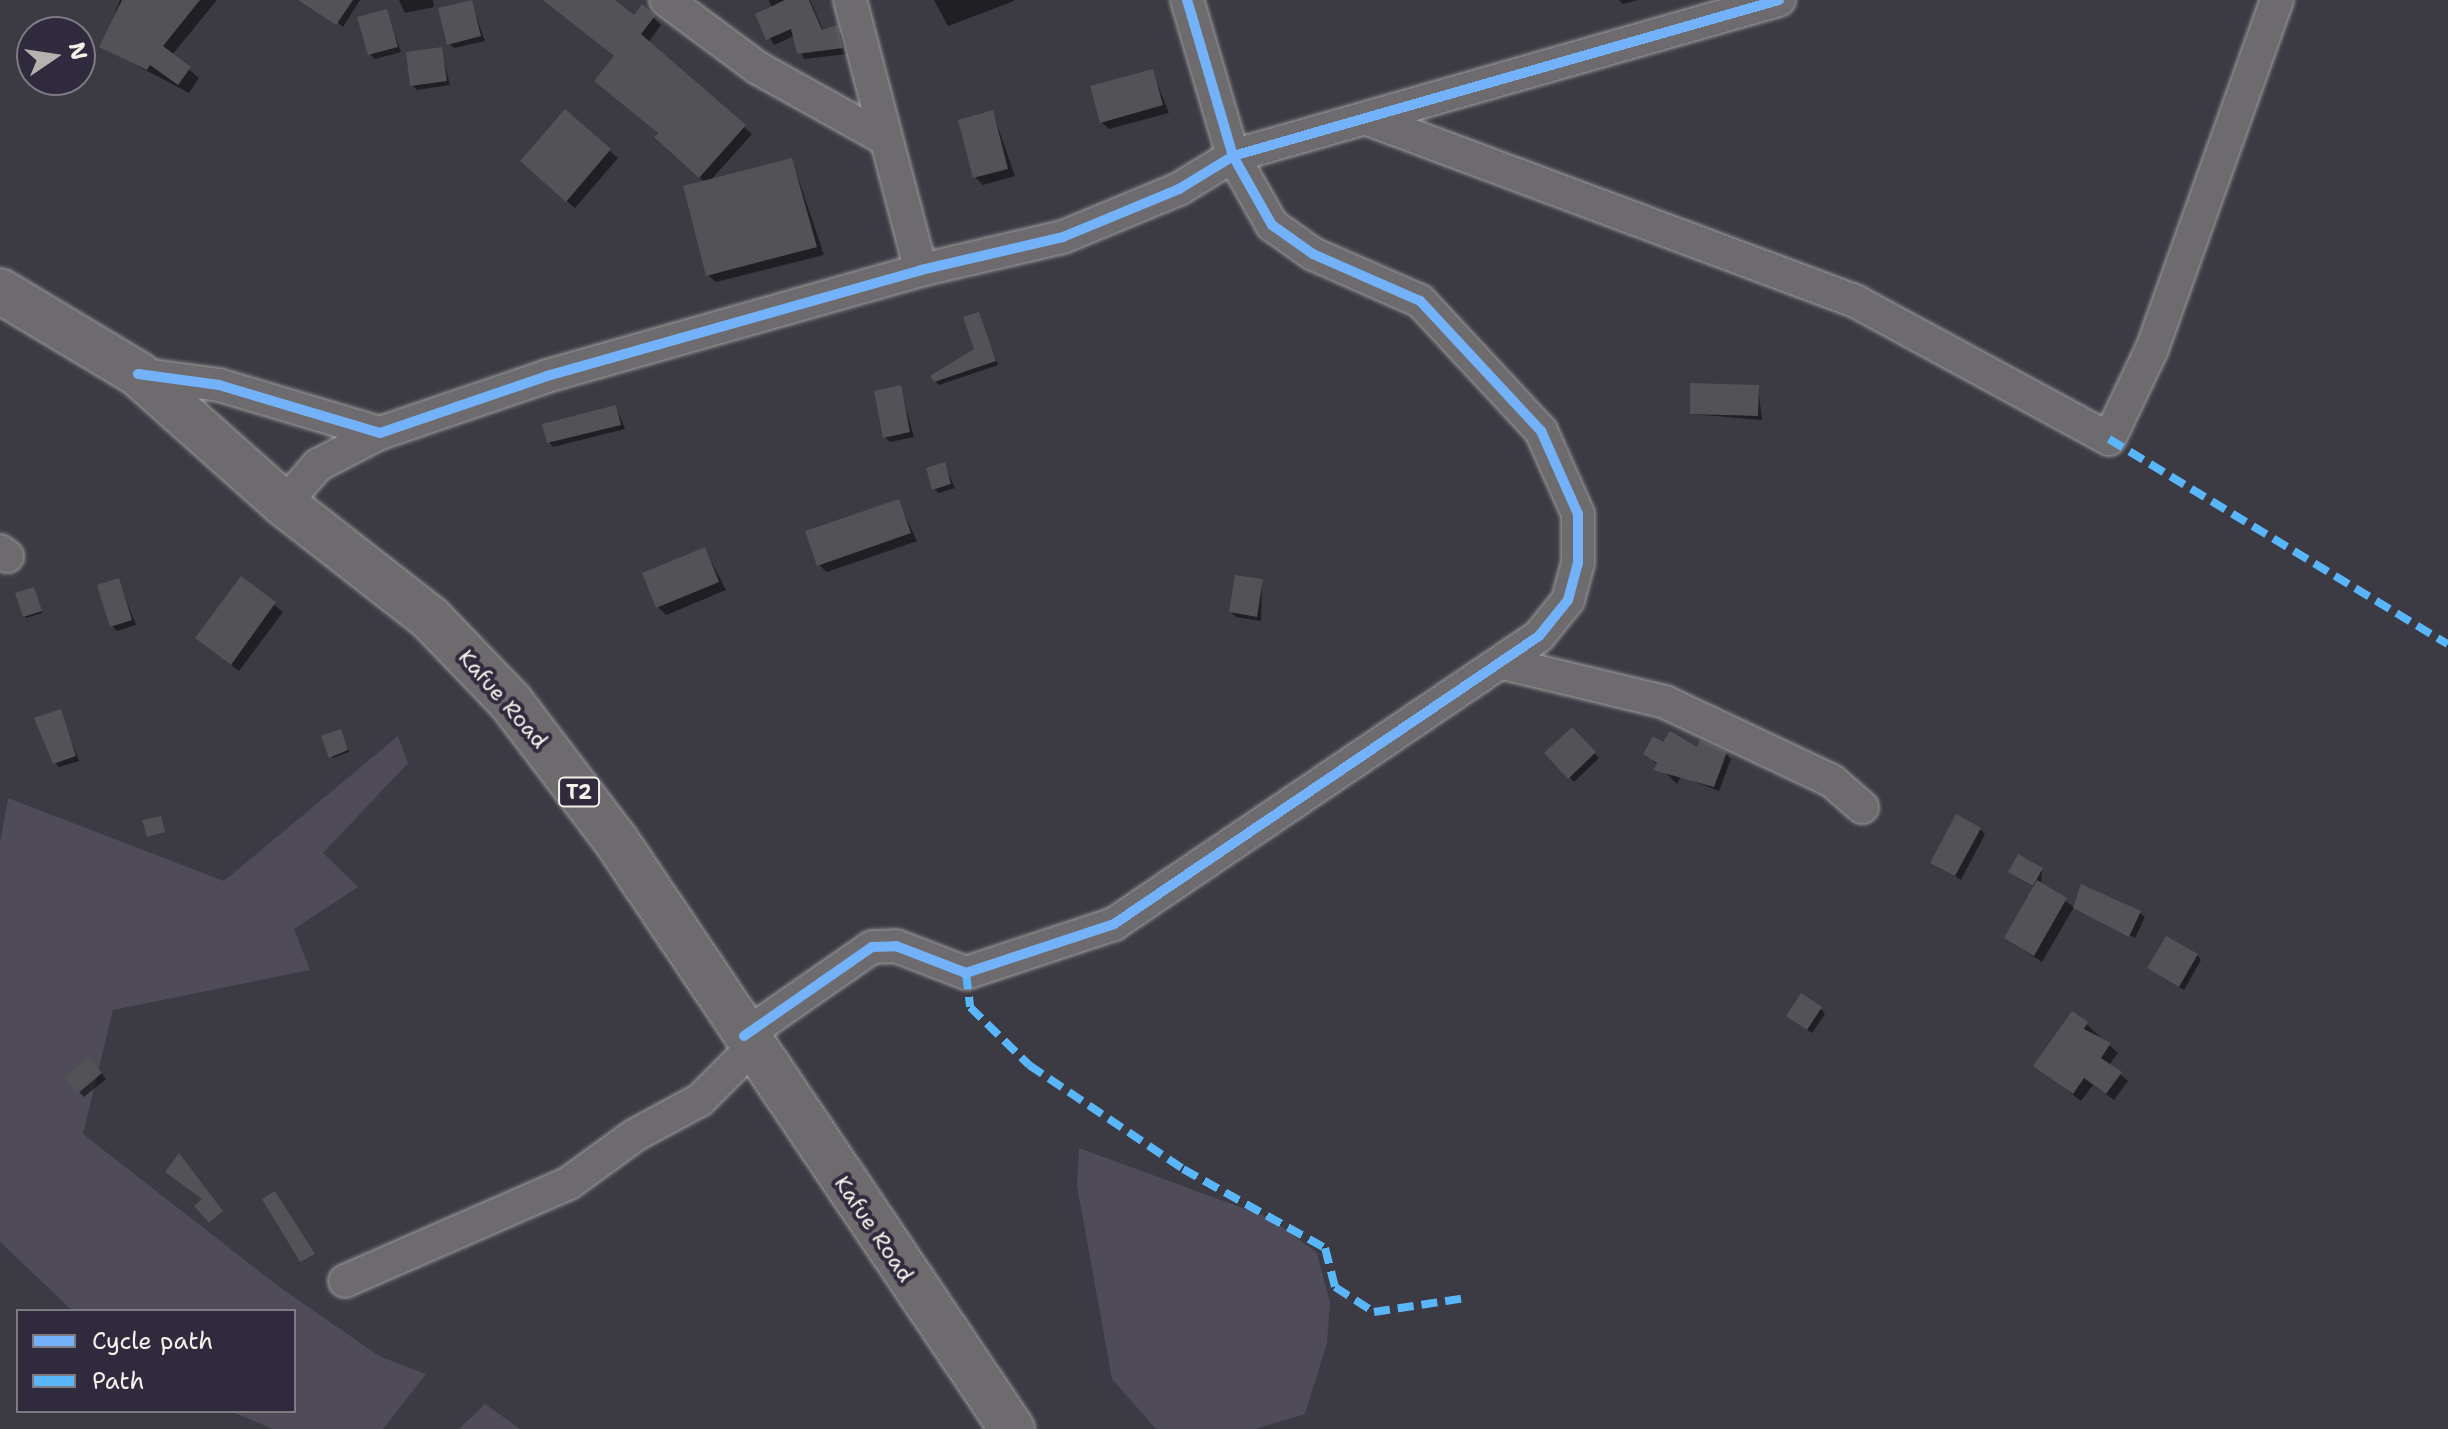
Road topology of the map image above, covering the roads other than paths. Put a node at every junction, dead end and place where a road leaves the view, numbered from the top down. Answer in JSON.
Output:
{"nodes":[{"id":1,"x":666,"y":0,"type":"edge"},
{"id":2,"x":850,"y":0,"type":"edge"},
{"id":3,"x":1187,"y":0,"type":"edge"},
{"id":4,"x":1779,"y":0,"type":"edge"},
{"id":5,"x":2277,"y":0,"type":"edge"},
{"id":6,"x":1373,"y":121,"type":"junction"},
{"id":7,"x":883,"y":138,"type":"junction"},
{"id":8,"x":1233,"y":156,"type":"junction"},
{"id":9,"x":921,"y":270,"type":"junction"},
{"id":10,"x":0,"y":291,"type":"edge"},
{"id":11,"x":138,"y":374,"type":"junction"},
{"id":12,"x":380,"y":433,"type":"junction"},
{"id":13,"x":284,"y":504,"type":"junction"},
{"id":14,"x":1507,"y":664,"type":"junction"},
{"id":15,"x":1862,"y":807,"type":"dead end"},
{"id":16,"x":748,"y":1042,"type":"junction"},
{"id":17,"x":345,"y":1281,"type":"dead end"},
{"id":18,"x":1012,"y":1429,"type":"edge"}],
"edges":[{"from":1,"to":7,"type":"street"},
{"from":2,"to":7,"type":"street"},
{"from":3,"to":8,"type":"street"},
{"from":4,"to":6,"type":"street"},
{"from":5,"to":6,"type":"street"},
{"from":6,"to":8,"type":"street"},
{"from":7,"to":9,"type":"street"},
{"from":8,"to":9,"type":"street"},
{"from":8,"to":14,"type":"street"},
{"from":9,"to":12,"type":"street"},
{"from":10,"to":11,"type":"highway","name":"Kafue Road","number":"T2"},
{"from":11,"to":12,"type":"street"},
{"from":11,"to":13,"type":"highway","name":"Kafue Road","number":"T2"},
{"from":12,"to":13,"type":"street"},
{"from":13,"to":16,"type":"highway","name":"Kafue Road","number":"T2"},
{"from":14,"to":15,"type":"street"},
{"from":14,"to":16,"type":"street"},
{"from":16,"to":17,"type":"street"},
{"from":16,"to":18,"type":"highway","name":"Kafue Road","number":"T2"}]}
